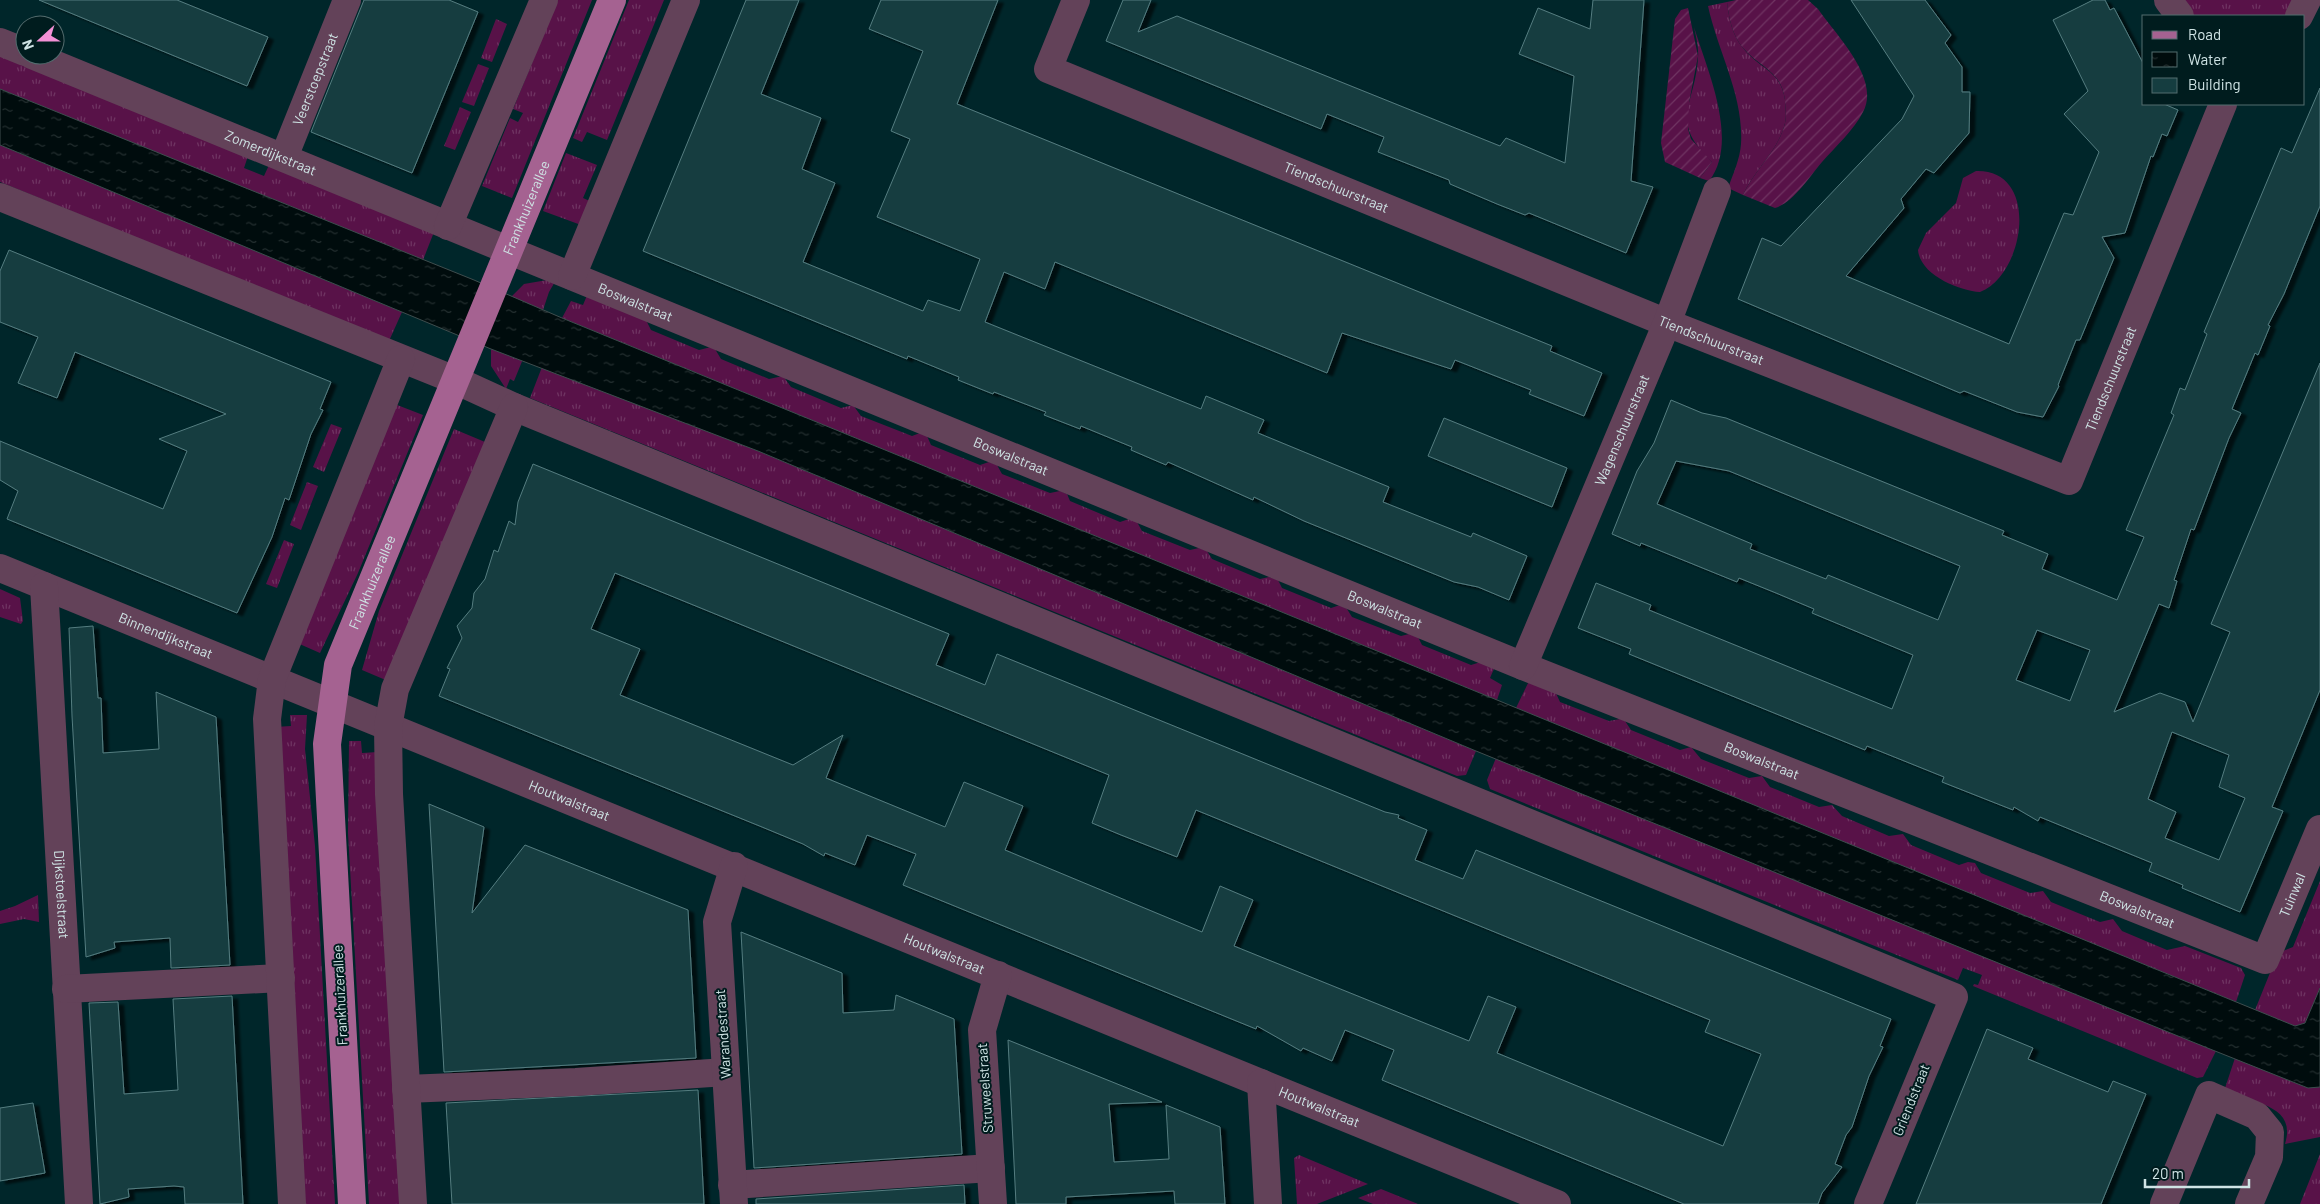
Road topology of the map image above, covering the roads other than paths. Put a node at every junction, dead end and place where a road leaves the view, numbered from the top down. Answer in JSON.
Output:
{"nodes":[{"id":1,"x":347,"y":0,"type":"edge"},
{"id":2,"x":544,"y":0,"type":"edge"},
{"id":3,"x":612,"y":0,"type":"edge"},
{"id":4,"x":686,"y":0,"type":"edge"},
{"id":5,"x":1076,"y":0,"type":"edge"},
{"id":6,"x":2168,"y":0,"type":"edge"},
{"id":7,"x":2307,"y":0,"type":"edge"},
{"id":8,"x":2179,"y":15,"type":"edge"},
{"id":9,"x":2300,"y":15,"type":"edge"},
{"id":10,"x":0,"y":42,"type":"edge"},
{"id":11,"x":15,"y":48,"type":"edge"},
{"id":12,"x":56,"y":65,"type":"edge"},
{"id":13,"x":2223,"y":105,"type":"edge"},
{"id":14,"x":284,"y":158,"type":"junction"},
{"id":15,"x":1717,"y":191,"type":"dead end"},
{"id":16,"x":0,"y":197,"type":"edge"},
{"id":17,"x":448,"y":226,"type":"junction"},
{"id":18,"x":508,"y":250,"type":"junction"},
{"id":19,"x":572,"y":276,"type":"junction"},
{"id":20,"x":1667,"y":323,"type":"junction"},
{"id":21,"x":401,"y":359,"type":"junction"},
{"id":22,"x":455,"y":380,"type":"junction"},
{"id":23,"x":514,"y":407,"type":"junction"},
{"id":24,"x":0,"y":568,"type":"edge"},
{"id":25,"x":44,"y":586,"type":"junction"},
{"id":26,"x":1523,"y":666,"type":"junction"},
{"id":27,"x":272,"y":679,"type":"junction"},
{"id":28,"x":331,"y":705,"type":"junction"},
{"id":29,"x":388,"y":727,"type":"junction"},
{"id":30,"x":2320,"y":829,"type":"edge"},
{"id":31,"x":734,"y":866,"type":"junction"},
{"id":32,"x":2266,"y":960,"type":"joint"},
{"id":33,"x":998,"y":975,"type":"junction"},
{"id":34,"x":281,"y":978,"type":"junction"},
{"id":35,"x":66,"y":989,"type":"junction"},
{"id":36,"x":726,"y":1072,"type":"junction"},
{"id":37,"x":1261,"y":1083,"type":"junction"},
{"id":38,"x":406,"y":1089,"type":"junction"},
{"id":39,"x":990,"y":1168,"type":"junction"},
{"id":40,"x":733,"y":1194,"type":"edge"},
{"id":41,"x":79,"y":1204,"type":"edge"},
{"id":42,"x":292,"y":1204,"type":"edge"},
{"id":43,"x":352,"y":1204,"type":"edge"},
{"id":44,"x":413,"y":1204,"type":"edge"},
{"id":45,"x":993,"y":1204,"type":"edge"},
{"id":46,"x":1268,"y":1204,"type":"edge"},
{"id":47,"x":1557,"y":1204,"type":"edge"},
{"id":48,"x":1868,"y":1204,"type":"edge"},
{"id":49,"x":2164,"y":1204,"type":"edge"},
{"id":50,"x":2249,"y":1204,"type":"edge"}],
"edges":[{"from":1,"to":14,"type":"street","name":"Veerstoepstraat"},
{"from":2,"to":17,"type":"street"},
{"from":3,"to":18,"type":"main road","name":"Frankhuizerallee"},
{"from":4,"to":19,"type":"street"},
{"from":5,"to":20,"type":"street","name":"Tiendschuurstraat"},
{"from":6,"to":8,"type":"street"},
{"from":7,"to":9,"type":"street"},
{"from":10,"to":11,"type":"street"},
{"from":12,"to":14,"type":"street","name":"Zomerdijkstraat"},
{"from":13,"to":20,"type":"street","name":"Tiendschuurstraat"},
{"from":14,"to":17,"type":"street","name":"Zomerdijkstraat"},
{"from":15,"to":20,"type":"street","name":"Wagenschuurstraat"},
{"from":16,"to":21,"type":"street"},
{"from":17,"to":18,"type":"street","name":"Zomerdijkstraat"},
{"from":18,"to":19,"type":"street","name":"Boswalstraat"},
{"from":18,"to":22,"type":"main road","name":"Frankhuizerallee"},
{"from":19,"to":26,"type":"street","name":"Boswalstraat"},
{"from":20,"to":26,"type":"street","name":"Wagenschuurstraat"},
{"from":21,"to":22,"type":"street"},
{"from":21,"to":27,"type":"street"},
{"from":22,"to":23,"type":"street"},
{"from":22,"to":28,"type":"main road","name":"Frankhuizerallee"},
{"from":23,"to":29,"type":"street"},
{"from":23,"to":48,"type":"street","name":"Griendstraat"},
{"from":24,"to":25,"type":"street","name":"Binnendijkstraat"},
{"from":25,"to":27,"type":"street","name":"Binnendijkstraat"},
{"from":25,"to":35,"type":"street","name":"Dijkstoelstraat"},
{"from":26,"to":32,"type":"street","name":"Boswalstraat"},
{"from":27,"to":28,"type":"street","name":"Binnendijkstraat"},
{"from":27,"to":34,"type":"street"},
{"from":28,"to":29,"type":"street","name":"Houtwalstraat"},
{"from":28,"to":43,"type":"main road","name":"Frankhuizerallee"},
{"from":29,"to":31,"type":"street","name":"Houtwalstraat"},
{"from":29,"to":38,"type":"street"},
{"from":30,"to":32,"type":"street","name":"Tuinwal"},
{"from":31,"to":33,"type":"street","name":"Houtwalstraat"},
{"from":31,"to":36,"type":"street","name":"Warandestraat"},
{"from":33,"to":37,"type":"street","name":"Houtwalstraat"},
{"from":33,"to":39,"type":"street","name":"Struweelstraat"},
{"from":34,"to":35,"type":"street"},
{"from":34,"to":42,"type":"street"},
{"from":35,"to":41,"type":"street","name":"Dijkstoelstraat"},
{"from":36,"to":38,"type":"street"},
{"from":36,"to":40,"type":"street","name":"Warandestraat"},
{"from":37,"to":46,"type":"street"},
{"from":37,"to":47,"type":"street","name":"Houtwalstraat"},
{"from":38,"to":44,"type":"street"},
{"from":39,"to":40,"type":"street"},
{"from":39,"to":45,"type":"street","name":"Struweelstraat"},
{"from":49,"to":50,"type":"street"}]}
